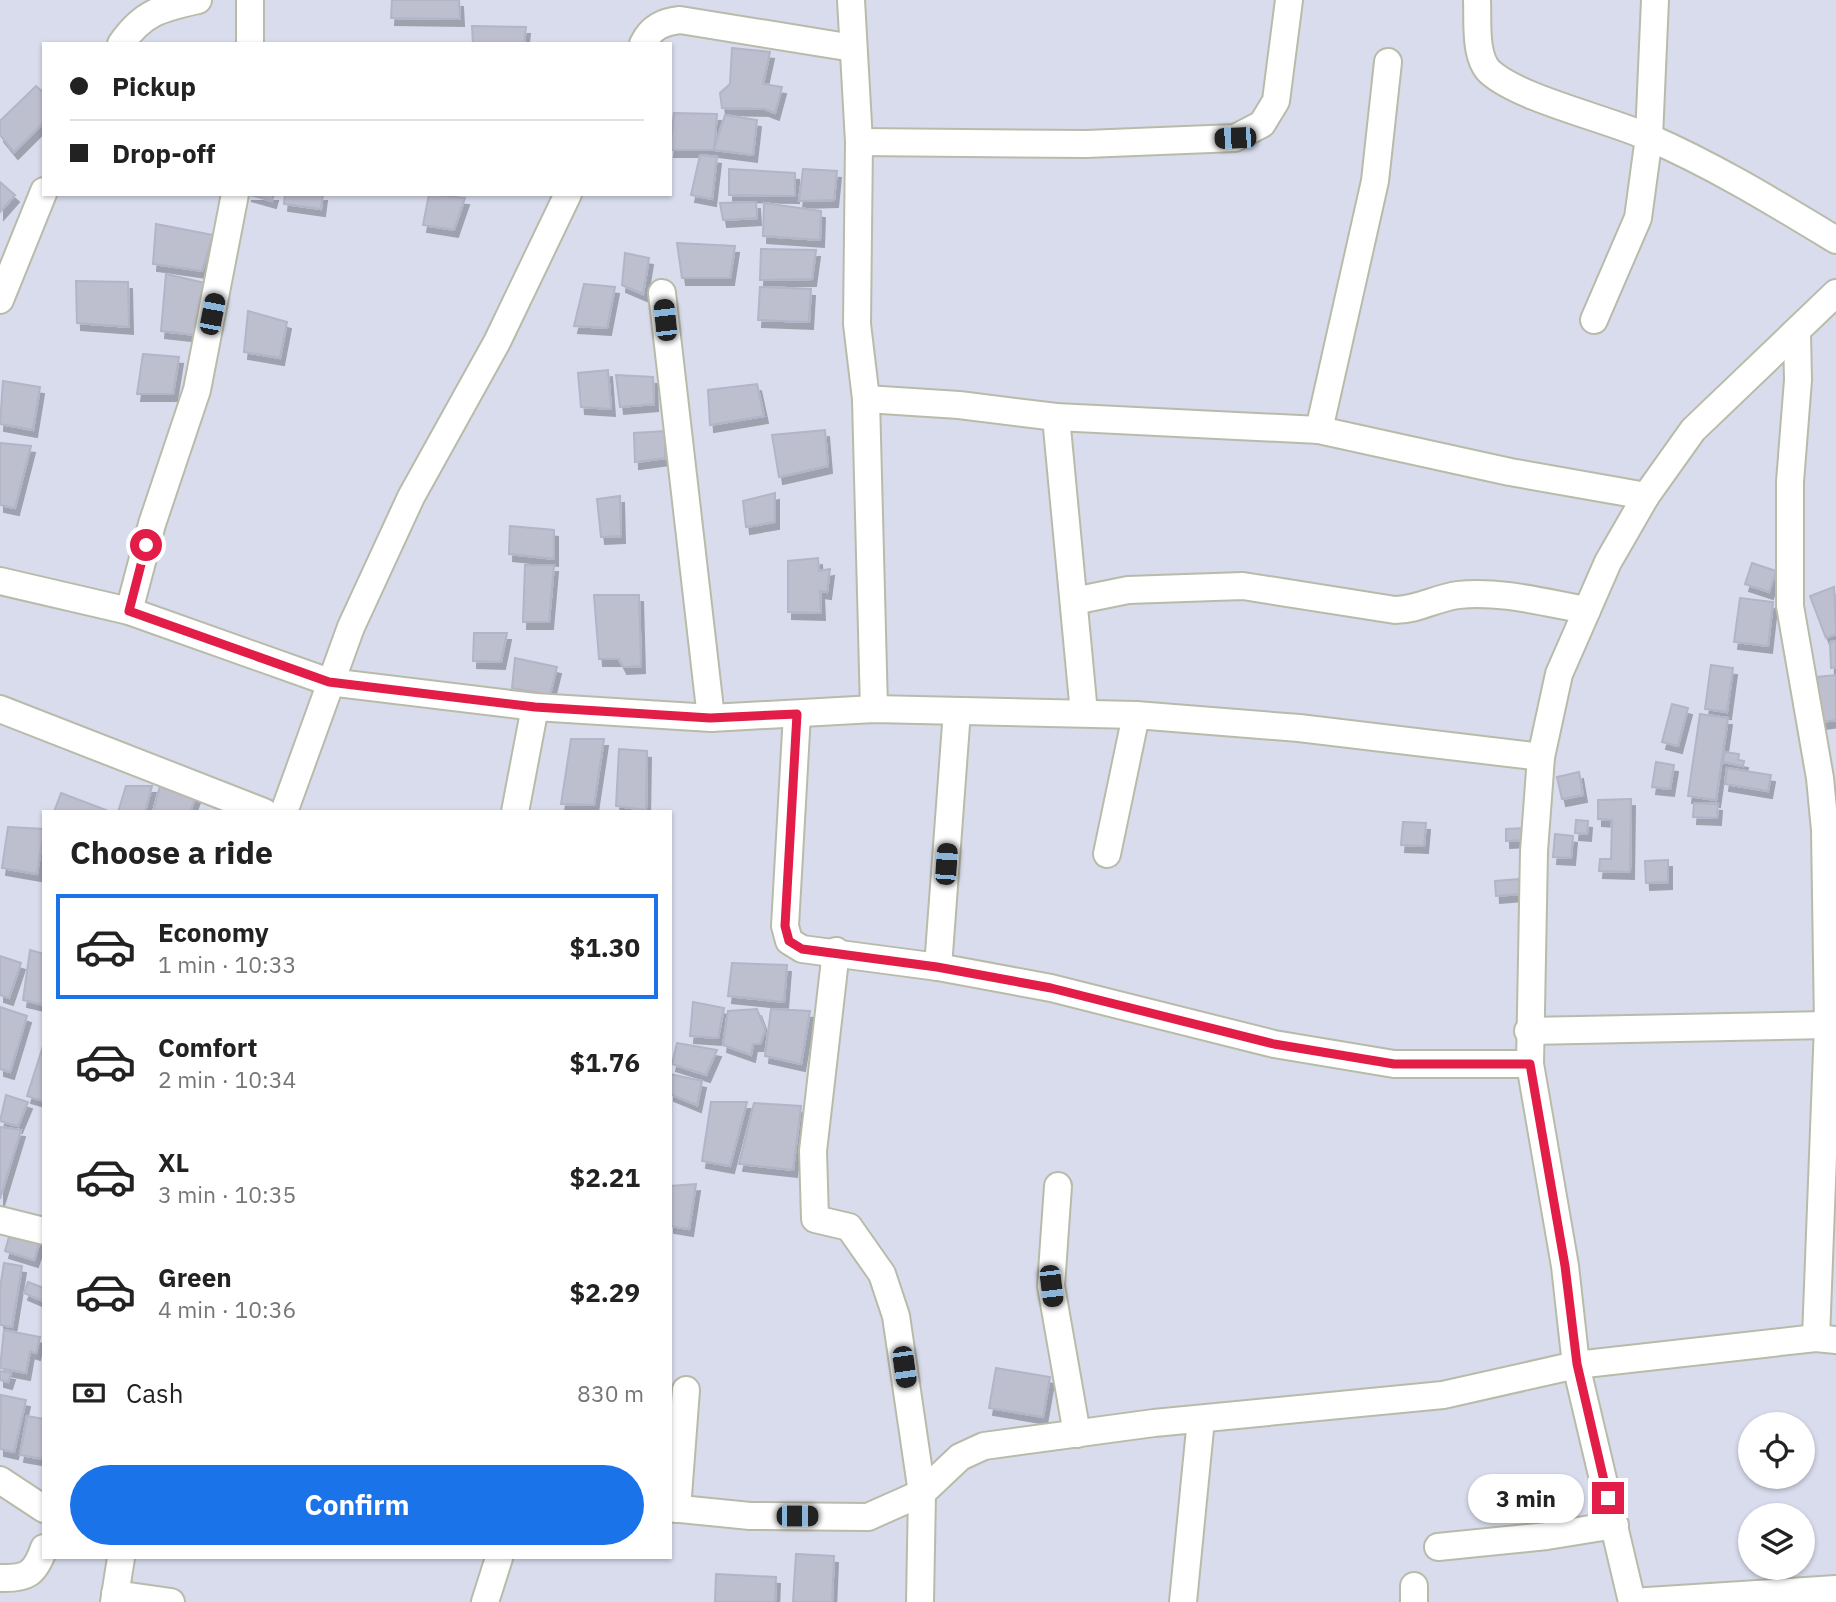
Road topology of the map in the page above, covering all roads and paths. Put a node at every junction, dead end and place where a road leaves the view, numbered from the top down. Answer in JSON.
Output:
{"nodes":[{"id":1,"x":198,"y":0,"type":"edge"},
{"id":2,"x":250,"y":0,"type":"edge"},
{"id":3,"x":851,"y":0,"type":"edge"},
{"id":4,"x":1289,"y":0,"type":"edge"},
{"id":5,"x":1477,"y":0,"type":"edge"},
{"id":6,"x":1655,"y":0,"type":"edge"},
{"id":7,"x":122,"y":42,"type":"edge"},
{"id":8,"x":250,"y":42,"type":"edge"},
{"id":9,"x":644,"y":42,"type":"edge"},
{"id":10,"x":853,"y":48,"type":"junction"},
{"id":11,"x":1388,"y":62,"type":"dead end"},
{"id":12,"x":1649,"y":137,"type":"junction"},
{"id":13,"x":859,"y":142,"type":"junction"},
{"id":14,"x":42,"y":196,"type":"edge"},
{"id":15,"x":235,"y":196,"type":"edge"},
{"id":16,"x":567,"y":196,"type":"edge"},
{"id":17,"x":1836,"y":240,"type":"edge"},
{"id":18,"x":662,"y":293,"type":"dead end"},
{"id":19,"x":1836,"y":293,"type":"edge"},
{"id":20,"x":0,"y":300,"type":"edge"},
{"id":21,"x":1594,"y":320,"type":"dead end"},
{"id":22,"x":1797,"y":334,"type":"junction"},
{"id":23,"x":866,"y":399,"type":"junction"},
{"id":24,"x":1056,"y":416,"type":"junction"},
{"id":25,"x":1319,"y":430,"type":"junction"},
{"id":26,"x":1646,"y":496,"type":"junction"},
{"id":27,"x":0,"y":581,"type":"edge"},
{"id":28,"x":1074,"y":601,"type":"junction"},
{"id":29,"x":1587,"y":610,"type":"junction"},
{"id":30,"x":129,"y":611,"type":"junction"},
{"id":31,"x":329,"y":682,"type":"junction"},
{"id":32,"x":535,"y":707,"type":"junction"},
{"id":33,"x":0,"y":709,"type":"edge"},
{"id":34,"x":874,"y":709,"type":"junction"},
{"id":35,"x":957,"y":711,"type":"junction"},
{"id":36,"x":1084,"y":713,"type":"junction"},
{"id":37,"x":797,"y":714,"type":"junction"},
{"id":38,"x":1136,"y":715,"type":"junction"},
{"id":39,"x":710,"y":718,"type":"junction"},
{"id":40,"x":1541,"y":757,"type":"junction"},
{"id":41,"x":259,"y":810,"type":"edge"},
{"id":42,"x":285,"y":810,"type":"edge"},
{"id":43,"x":515,"y":810,"type":"edge"},
{"id":44,"x":1107,"y":854,"type":"dead end"},
{"id":45,"x":836,"y":951,"type":"junction"},
{"id":46,"x":937,"y":967,"type":"junction"},
{"id":47,"x":1828,"y":1025,"type":"junction"},
{"id":48,"x":1528,"y":1031,"type":"junction"},
{"id":49,"x":1530,"y":1064,"type":"junction"},
{"id":50,"x":1058,"y":1186,"type":"dead end"},
{"id":51,"x":0,"y":1220,"type":"edge"},
{"id":52,"x":42,"y":1230,"type":"edge"},
{"id":53,"x":1826,"y":1339,"type":"edge"},
{"id":54,"x":1577,"y":1364,"type":"junction"},
{"id":55,"x":686,"y":1390,"type":"dead end"},
{"id":56,"x":1201,"y":1419,"type":"junction"},
{"id":57,"x":1077,"y":1434,"type":"junction"},
{"id":58,"x":0,"y":1480,"type":"edge"},
{"id":59,"x":922,"y":1493,"type":"junction"},
{"id":60,"x":42,"y":1508,"type":"edge"},
{"id":61,"x":673,"y":1509,"type":"edge"},
{"id":62,"x":1615,"y":1525,"type":"junction"},
{"id":63,"x":1438,"y":1547,"type":"dead end"},
{"id":64,"x":42,"y":1554,"type":"edge"},
{"id":65,"x":121,"y":1559,"type":"edge"},
{"id":66,"x":499,"y":1559,"type":"edge"},
{"id":67,"x":0,"y":1578,"type":"edge"},
{"id":68,"x":1836,"y":1589,"type":"edge"},
{"id":69,"x":114,"y":1598,"type":"edge"},
{"id":70,"x":171,"y":1602,"type":"edge"},
{"id":71,"x":485,"y":1602,"type":"edge"},
{"id":72,"x":920,"y":1602,"type":"edge"},
{"id":73,"x":1183,"y":1602,"type":"edge"},
{"id":74,"x":1632,"y":1602,"type":"edge"}],
"edges":[{"from":1,"to":7,"type":"street"},
{"from":2,"to":8,"type":"street"},
{"from":3,"to":10,"type":"street"},
{"from":4,"to":13,"type":"street"},
{"from":5,"to":12,"type":"street"},
{"from":6,"to":12,"type":"street"},
{"from":9,"to":10,"type":"street"},
{"from":10,"to":13,"type":"street"},
{"from":11,"to":25,"type":"street"},
{"from":12,"to":17,"type":"street"},
{"from":12,"to":21,"type":"street"},
{"from":13,"to":23,"type":"street"},
{"from":14,"to":20,"type":"street"},
{"from":15,"to":30,"type":"street"},
{"from":16,"to":31,"type":"street"},
{"from":18,"to":39,"type":"street"},
{"from":19,"to":22,"type":"street"},
{"from":22,"to":26,"type":"street"},
{"from":22,"to":47,"type":"street"},
{"from":23,"to":24,"type":"street"},
{"from":23,"to":34,"type":"street"},
{"from":24,"to":25,"type":"street"},
{"from":24,"to":28,"type":"street"},
{"from":25,"to":26,"type":"street"},
{"from":26,"to":29,"type":"street"},
{"from":27,"to":30,"type":"street"},
{"from":28,"to":29,"type":"street"},
{"from":28,"to":36,"type":"street"},
{"from":29,"to":40,"type":"street"},
{"from":30,"to":31,"type":"street"},
{"from":31,"to":32,"type":"street"},
{"from":31,"to":42,"type":"street"},
{"from":32,"to":39,"type":"street"},
{"from":32,"to":43,"type":"street"},
{"from":33,"to":41,"type":"street"},
{"from":34,"to":35,"type":"street"},
{"from":34,"to":37,"type":"street"},
{"from":35,"to":36,"type":"street"},
{"from":35,"to":46,"type":"street"},
{"from":36,"to":38,"type":"street"},
{"from":37,"to":39,"type":"street"},
{"from":37,"to":45,"type":"street"},
{"from":38,"to":40,"type":"street"},
{"from":38,"to":44,"type":"street"},
{"from":40,"to":48,"type":"street"},
{"from":45,"to":46,"type":"street"},
{"from":45,"to":59,"type":"street"},
{"from":46,"to":49,"type":"street"},
{"from":47,"to":48,"type":"street"},
{"from":47,"to":53,"type":"street"},
{"from":48,"to":49,"type":"street"},
{"from":49,"to":54,"type":"street"},
{"from":50,"to":57,"type":"street"},
{"from":51,"to":52,"type":"street"},
{"from":53,"to":54,"type":"street"},
{"from":54,"to":56,"type":"street"},
{"from":54,"to":62,"type":"street"},
{"from":55,"to":61,"type":"street"},
{"from":56,"to":57,"type":"street"},
{"from":56,"to":73,"type":"street"},
{"from":57,"to":59,"type":"street"},
{"from":58,"to":60,"type":"street"},
{"from":59,"to":61,"type":"street"},
{"from":59,"to":72,"type":"street"},
{"from":62,"to":63,"type":"street"},
{"from":62,"to":74,"type":"street"},
{"from":64,"to":67,"type":"street"},
{"from":65,"to":69,"type":"street"},
{"from":66,"to":71,"type":"street"},
{"from":68,"to":74,"type":"street"},
{"from":69,"to":70,"type":"street"}]}
